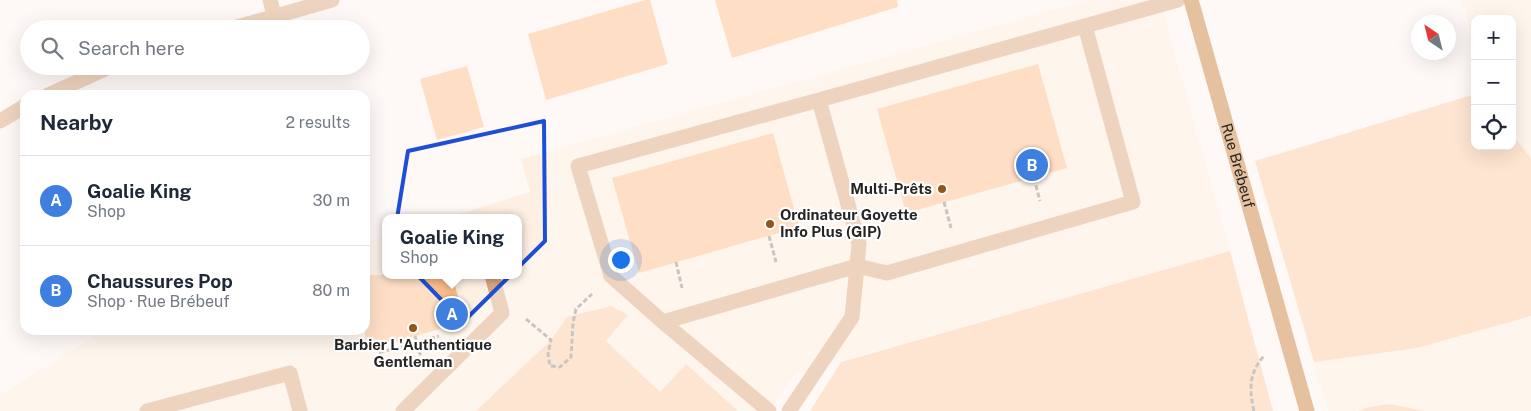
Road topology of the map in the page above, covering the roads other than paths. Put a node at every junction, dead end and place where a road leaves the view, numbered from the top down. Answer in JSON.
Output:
{"nodes":[{"id":1,"x":270,"y":0,"type":"edge"},
{"id":2,"x":332,"y":0,"type":"edge"},
{"id":3,"x":1178,"y":0,"type":"edge"},
{"id":4,"x":1191,"y":0,"type":"edge"},
{"id":5,"x":274,"y":16,"type":"junction"},
{"id":6,"x":260,"y":20,"type":"edge"},
{"id":7,"x":1085,"y":26,"type":"junction"},
{"id":8,"x":92,"y":75,"type":"edge"},
{"id":9,"x":59,"y":90,"type":"edge"},
{"id":10,"x":819,"y":100,"type":"junction"},
{"id":11,"x":20,"y":109,"type":"edge"},
{"id":12,"x":0,"y":121,"type":"edge"},
{"id":13,"x":857,"y":266,"type":"junction"},
{"id":14,"x":493,"y":279,"type":"edge"},
{"id":15,"x":663,"y":322,"type":"junction"},
{"id":16,"x":147,"y":411,"type":"edge"},
{"id":17,"x":300,"y":411,"type":"edge"},
{"id":18,"x":403,"y":411,"type":"edge"},
{"id":19,"x":769,"y":411,"type":"edge"},
{"id":20,"x":789,"y":411,"type":"edge"},
{"id":21,"x":1307,"y":411,"type":"edge"}],
"edges":[{"from":1,"to":5,"type":"street"},
{"from":2,"to":5,"type":"street"},
{"from":3,"to":7,"type":"street"},
{"from":4,"to":21,"type":"street","name":"Rue Brébeuf"},
{"from":5,"to":6,"type":"street"},
{"from":7,"to":10,"type":"street"},
{"from":7,"to":13,"type":"street"},
{"from":8,"to":9,"type":"street"},
{"from":10,"to":13,"type":"street"},
{"from":10,"to":15,"type":"street"},
{"from":11,"to":12,"type":"street"},
{"from":13,"to":15,"type":"street"},
{"from":13,"to":20,"type":"street"},
{"from":14,"to":18,"type":"street"},
{"from":15,"to":19,"type":"street"},
{"from":16,"to":17,"type":"street"}]}
